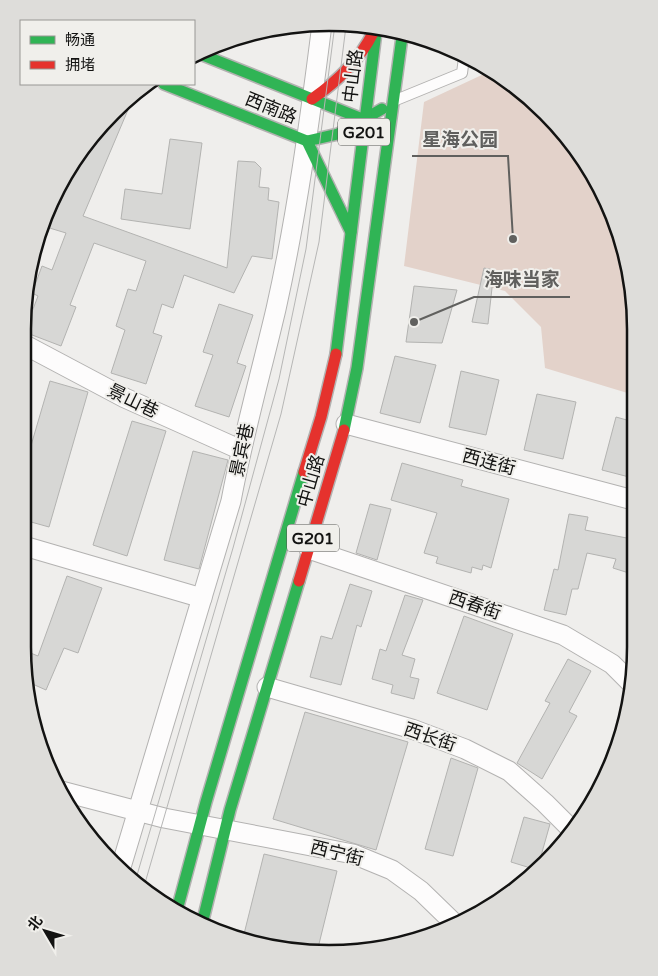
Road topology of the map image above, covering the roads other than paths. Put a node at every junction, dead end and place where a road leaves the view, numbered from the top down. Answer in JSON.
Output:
{"nodes":[{"id":1,"x":321,"y":31,"type":"edge"},
{"id":2,"x":373,"y":35,"type":"edge"},
{"id":3,"x":375,"y":35,"type":"edge"},
{"id":4,"x":402,"y":40,"type":"edge"},
{"id":5,"x":208,"y":57,"type":"edge"},
{"id":6,"x":463,"y":63,"type":"edge"},
{"id":7,"x":167,"y":85,"type":"edge"},
{"id":8,"x":312,"y":99,"type":"junction"},
{"id":9,"x":393,"y":101,"type":"junction"},
{"id":10,"x":365,"y":120,"type":"junction"},
{"id":11,"x":307,"y":141,"type":"junction"},
{"id":12,"x":388,"y":144,"type":"junction"},
{"id":13,"x":351,"y":232,"type":"junction"},
{"id":14,"x":31,"y":348,"type":"edge"},
{"id":15,"x":346,"y":424,"type":"junction"},
{"id":16,"x":241,"y":450,"type":"junction"},
{"id":17,"x":627,"y":498,"type":"edge"},
{"id":18,"x":31,"y":548,"type":"edge"},
{"id":19,"x":309,"y":549,"type":"junction"},
{"id":20,"x":202,"y":598,"type":"junction"},
{"id":21,"x":625,"y":677,"type":"edge"},
{"id":22,"x":267,"y":687,"type":"junction"},
{"id":23,"x":70,"y":793,"type":"edge"},
{"id":24,"x":138,"y":812,"type":"junction"},
{"id":25,"x":567,"y":825,"type":"edge"},
{"id":26,"x":200,"y":826,"type":"junction"},
{"id":27,"x":224,"y":830,"type":"junction"},
{"id":28,"x":123,"y":862,"type":"edge"},
{"id":29,"x":179,"y":904,"type":"edge"},
{"id":30,"x":204,"y":917,"type":"edge"},
{"id":31,"x":450,"y":919,"type":"edge"}],
"edges":[{"from":1,"to":8,"type":"street","name":"景宾巷"},
{"from":2,"to":8,"type":"main road"},
{"from":3,"to":10,"type":"main road","name":"中山路","number":"G201"},
{"from":4,"to":9,"type":"main road","name":"中山路","number":"G201"},
{"from":5,"to":8,"type":"main road","name":"西南路"},
{"from":6,"to":9,"type":"lane"},
{"from":7,"to":11,"type":"main road","name":"西南路"},
{"from":8,"to":10,"type":"main road","name":"西南路"},
{"from":8,"to":11,"type":"street","name":"景宾巷"},
{"from":9,"to":10,"type":"main road","name":"西南路"},
{"from":9,"to":12,"type":"main road","name":"中山路","number":"G201"},
{"from":10,"to":11,"type":"main road","name":"西南路"},
{"from":10,"to":12,"type":"main road","name":"西南路"},
{"from":10,"to":13,"type":"main road","name":"中山路","number":"G201"},
{"from":11,"to":13,"type":"main road"},
{"from":11,"to":16,"type":"street","name":"景宾巷"},
{"from":12,"to":15,"type":"main road","name":"中山路","number":"G201"},
{"from":13,"to":26,"type":"main road","name":"中山路","number":"G201"},
{"from":14,"to":16,"type":"street","name":"景山巷"},
{"from":15,"to":17,"type":"street","name":"西连街"},
{"from":15,"to":19,"type":"main road","name":"中山路","number":"G201"},
{"from":16,"to":20,"type":"street","name":"景宾巷"},
{"from":18,"to":20,"type":"street"},
{"from":19,"to":21,"type":"street","name":"西春街"},
{"from":19,"to":22,"type":"main road","name":"中山路","number":"G201"},
{"from":20,"to":24,"type":"street","name":"景宾巷"},
{"from":22,"to":25,"type":"street","name":"西长街"},
{"from":22,"to":27,"type":"main road","name":"中山路","number":"G201"},
{"from":23,"to":24,"type":"street","name":"西宁街"},
{"from":24,"to":26,"type":"street","name":"西宁街"},
{"from":24,"to":28,"type":"street","name":"景宾巷"},
{"from":26,"to":27,"type":"street","name":"西宁街"},
{"from":26,"to":29,"type":"main road","name":"中山路","number":"G201"},
{"from":27,"to":30,"type":"main road","name":"中山路","number":"G201"},
{"from":27,"to":31,"type":"street","name":"西宁街"}]}
